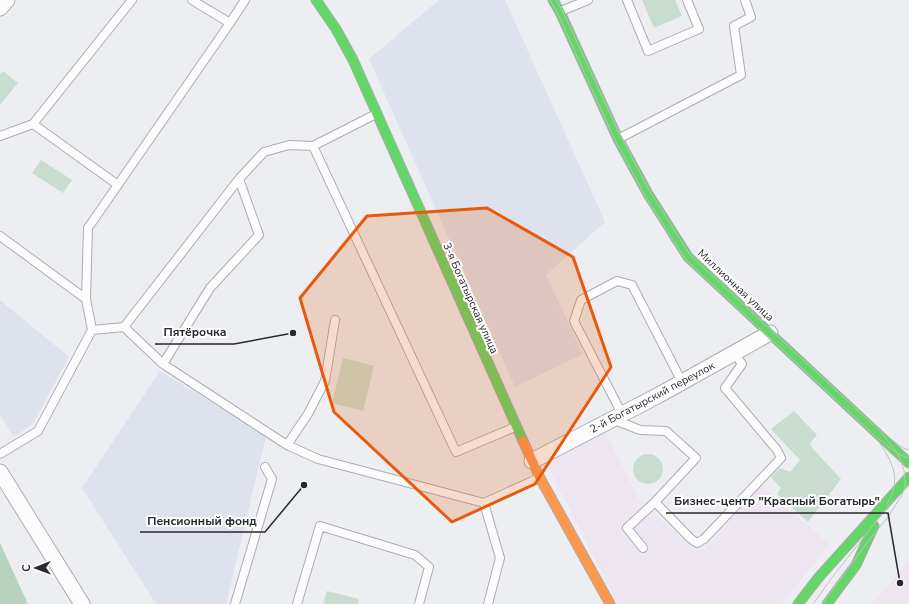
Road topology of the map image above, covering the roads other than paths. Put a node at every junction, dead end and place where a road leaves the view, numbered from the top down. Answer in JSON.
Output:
{"nodes":[{"id":1,"x":6,"y":0,"type":"edge"},
{"id":2,"x":132,"y":0,"type":"edge"},
{"id":3,"x":192,"y":0,"type":"edge"},
{"id":4,"x":246,"y":0,"type":"edge"},
{"id":5,"x":316,"y":0,"type":"edge"},
{"id":6,"x":553,"y":0,"type":"edge"},
{"id":7,"x":588,"y":0,"type":"edge"},
{"id":8,"x":627,"y":0,"type":"edge"},
{"id":9,"x":687,"y":0,"type":"edge"},
{"id":10,"x":745,"y":0,"type":"edge"},
{"id":11,"x":0,"y":8,"type":"edge"},
{"id":12,"x":560,"y":12,"type":"junction"},
{"id":13,"x":230,"y":23,"type":"junction"},
{"id":14,"x":376,"y":114,"type":"junction"},
{"id":15,"x":33,"y":124,"type":"junction"},
{"id":16,"x":0,"y":136,"type":"edge"},
{"id":17,"x":618,"y":139,"type":"junction"},
{"id":18,"x":313,"y":146,"type":"junction"},
{"id":19,"x":239,"y":178,"type":"junction"},
{"id":20,"x":118,"y":185,"type":"junction"},
{"id":21,"x":0,"y":236,"type":"edge"},
{"id":22,"x":86,"y":299,"type":"junction"},
{"id":23,"x":336,"y":320,"type":"dead end"},
{"id":24,"x":124,"y":327,"type":"junction"},
{"id":25,"x":92,"y":330,"type":"junction"},
{"id":26,"x":770,"y":333,"type":"junction"},
{"id":27,"x":734,"y":353,"type":"junction"},
{"id":28,"x":163,"y":364,"type":"junction"},
{"id":29,"x":682,"y":382,"type":"junction"},
{"id":30,"x":617,"y":416,"type":"junction"},
{"id":31,"x":516,"y":427,"type":"junction"},
{"id":32,"x":287,"y":445,"type":"junction"},
{"id":33,"x":0,"y":454,"type":"edge"},
{"id":34,"x":532,"y":461,"type":"junction"},
{"id":35,"x":909,"y":464,"type":"edge"},
{"id":36,"x":266,"y":467,"type":"dead end"},
{"id":37,"x":0,"y":472,"type":"edge"},
{"id":38,"x":909,"y":477,"type":"edge"},
{"id":39,"x":540,"y":478,"type":"junction"},
{"id":40,"x":655,"y":502,"type":"junction"},
{"id":41,"x":484,"y":504,"type":"junction"},
{"id":42,"x":880,"y":510,"type":"junction"},
{"id":43,"x":644,"y":548,"type":"dead end"},
{"id":44,"x":82,"y":604,"type":"edge"},
{"id":45,"x":235,"y":604,"type":"edge"},
{"id":46,"x":297,"y":604,"type":"edge"},
{"id":47,"x":419,"y":604,"type":"edge"},
{"id":48,"x":488,"y":604,"type":"edge"},
{"id":49,"x":610,"y":604,"type":"edge"},
{"id":50,"x":798,"y":604,"type":"edge"},
{"id":51,"x":827,"y":604,"type":"edge"}],
"edges":[{"from":1,"to":11,"type":"street"},
{"from":2,"to":15,"type":"lane"},
{"from":3,"to":13,"type":"lane"},
{"from":4,"to":13,"type":"lane"},
{"from":5,"to":14,"type":"street","name":"3-я Богатырская улица"},
{"from":6,"to":12,"type":"street","name":"Миллионная улица"},
{"from":7,"to":12,"type":"lane"},
{"from":8,"to":9,"type":"lane"},
{"from":10,"to":17,"type":"lane"},
{"from":12,"to":17,"type":"street","name":"Миллионная улица"},
{"from":13,"to":20,"type":"lane"},
{"from":14,"to":18,"type":"lane"},
{"from":14,"to":31,"type":"street","name":"3-я Богатырская улица"},
{"from":15,"to":16,"type":"lane"},
{"from":15,"to":20,"type":"lane"},
{"from":17,"to":26,"type":"street","name":"Миллионная улица"},
{"from":18,"to":19,"type":"lane"},
{"from":18,"to":31,"type":"lane"},
{"from":19,"to":24,"type":"lane"},
{"from":19,"to":28,"type":"lane"},
{"from":20,"to":22,"type":"lane"},
{"from":21,"to":22,"type":"lane"},
{"from":22,"to":25,"type":"lane"},
{"from":23,"to":32,"type":"lane"},
{"from":24,"to":25,"type":"lane"},
{"from":24,"to":28,"type":"lane"},
{"from":25,"to":33,"type":"lane"},
{"from":26,"to":27,"type":"street","name":"2-й Богатырский переулок"},
{"from":26,"to":35,"type":"street","name":"Миллионная улица"},
{"from":27,"to":29,"type":"street","name":"2-й Богатырский переулок"},
{"from":27,"to":40,"type":"lane"},
{"from":28,"to":32,"type":"lane"},
{"from":29,"to":30,"type":"street","name":"2-й Богатырский переулок"},
{"from":29,"to":30,"type":"lane"},
{"from":30,"to":34,"type":"street","name":"2-й Богатырский переулок"},
{"from":30,"to":40,"type":"lane"},
{"from":31,"to":34,"type":"street","name":"3-я Богатырская улица"},
{"from":32,"to":41,"type":"lane"},
{"from":34,"to":39,"type":"street","name":"3-я Богатырская улица"},
{"from":36,"to":45,"type":"lane"},
{"from":37,"to":44,"type":"street"},
{"from":38,"to":42,"type":"street"},
{"from":39,"to":41,"type":"lane"},
{"from":39,"to":49,"type":"street","name":"3-я Богатырская улица"},
{"from":40,"to":43,"type":"lane"},
{"from":41,"to":48,"type":"lane"},
{"from":42,"to":50,"type":"street"},
{"from":42,"to":51,"type":"street"},
{"from":46,"to":47,"type":"lane"}]}
